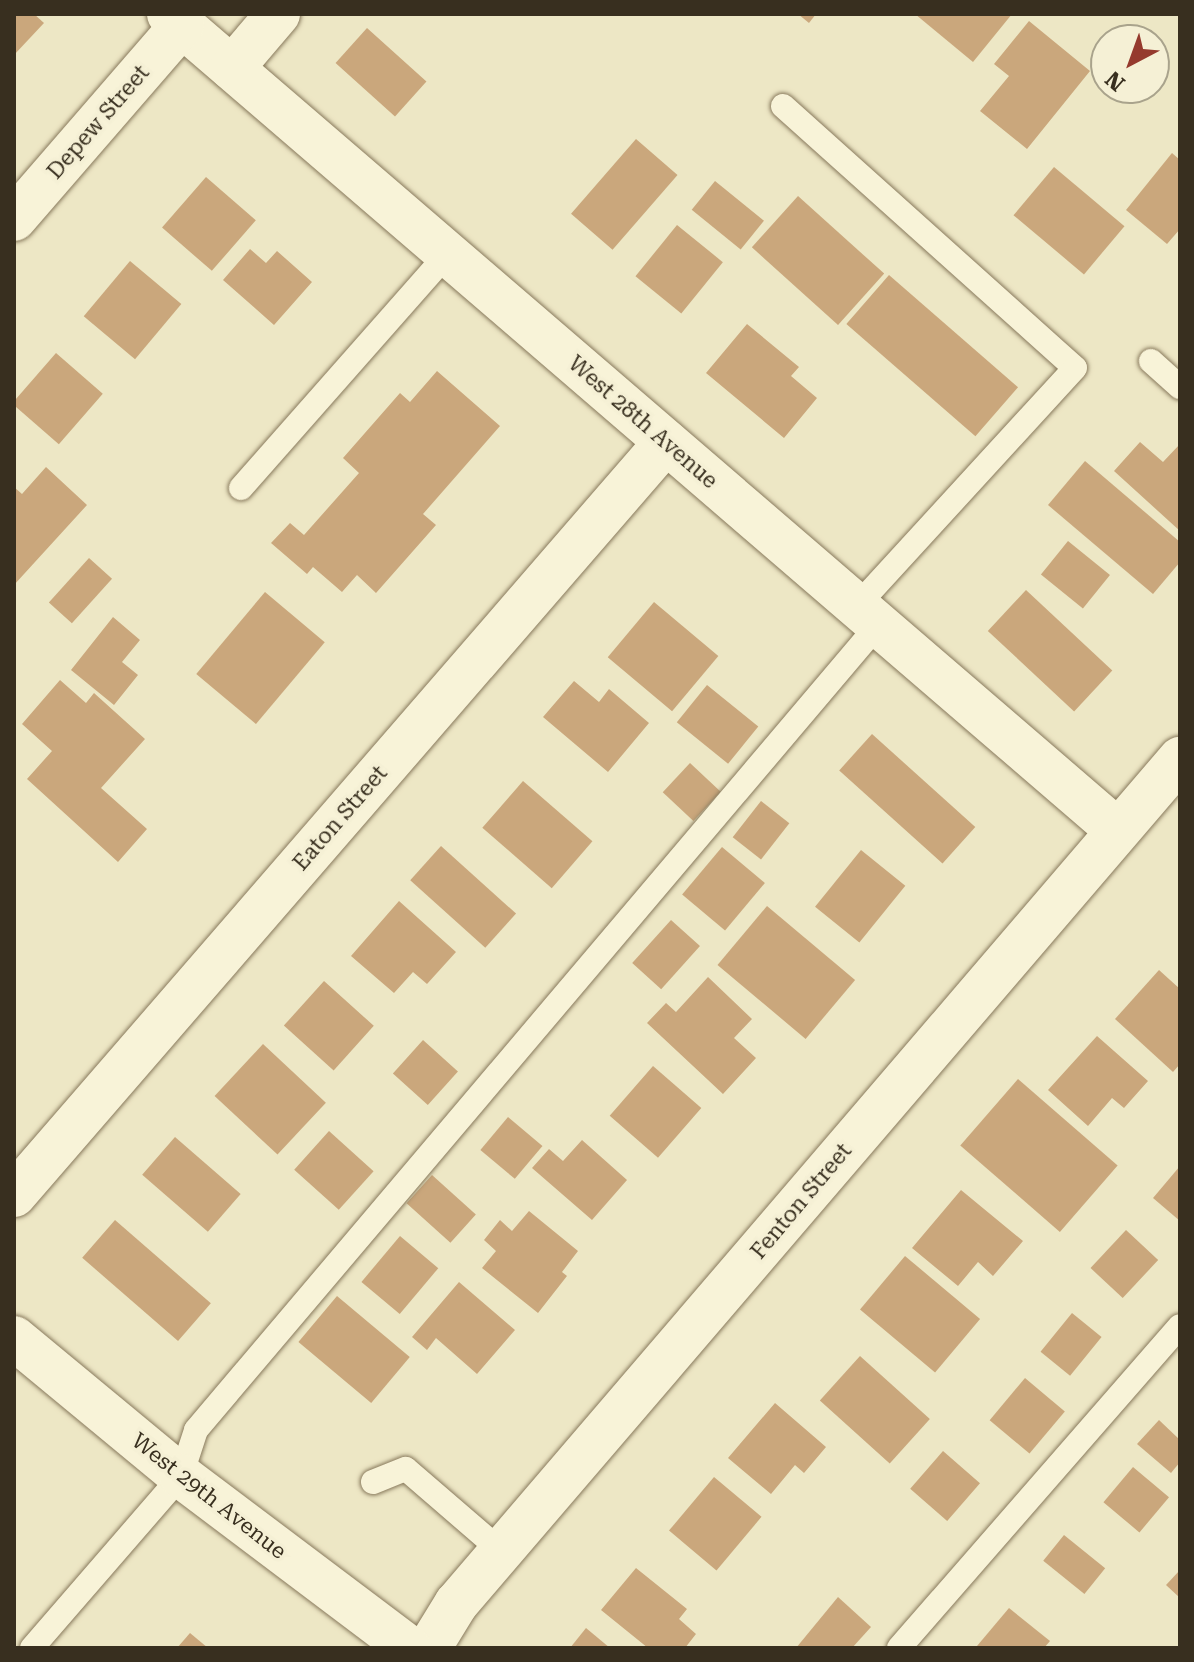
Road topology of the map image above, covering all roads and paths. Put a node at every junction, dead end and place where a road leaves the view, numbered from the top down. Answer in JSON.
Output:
{"nodes":[{"id":1,"x":278,"y":14,"type":"edge"},
{"id":2,"x":176,"y":20,"type":"edge"},
{"id":3,"x":232,"y":68,"type":"junction"},
{"id":4,"x":783,"y":106,"type":"dead end"},
{"id":5,"x":14,"y":219,"type":"edge"},
{"id":6,"x":447,"y":254,"type":"junction"},
{"id":7,"x":1151,"y":361,"type":"dead end"},
{"id":8,"x":1180,"y":387,"type":"edge"},
{"id":9,"x":666,"y":442,"type":"junction"},
{"id":10,"x":241,"y":488,"type":"dead end"},
{"id":11,"x":867,"y":616,"type":"junction"},
{"id":12,"x":1180,"y":759,"type":"edge"},
{"id":13,"x":1117,"y":830,"type":"junction"},
{"id":14,"x":14,"y":1195,"type":"edge"},
{"id":15,"x":1180,"y":1326,"type":"edge"},
{"id":16,"x":14,"y":1338,"type":"edge"},
{"id":17,"x":181,"y":1476,"type":"junction"},
{"id":18,"x":373,"y":1482,"type":"dead end"},
{"id":19,"x":501,"y":1551,"type":"junction"},
{"id":20,"x":32,"y":1648,"type":"edge"},
{"id":21,"x":409,"y":1648,"type":"edge"},
{"id":22,"x":429,"y":1648,"type":"edge"},
{"id":23,"x":899,"y":1648,"type":"edge"}],
"edges":[{"from":1,"to":3,"type":"street"},
{"from":2,"to":3,"type":"street","name":"West 28th Avenue"},
{"from":2,"to":5,"type":"street","name":"Depew Street"},
{"from":3,"to":6,"type":"street","name":"West 28th Avenue"},
{"from":4,"to":11,"type":"lane"},
{"from":6,"to":9,"type":"street","name":"West 28th Avenue"},
{"from":6,"to":10,"type":"lane"},
{"from":7,"to":8,"type":"lane"},
{"from":9,"to":11,"type":"street","name":"West 28th Avenue"},
{"from":9,"to":14,"type":"street","name":"Eaton Street"},
{"from":11,"to":13,"type":"street","name":"West 28th Avenue"},
{"from":11,"to":17,"type":"lane"},
{"from":12,"to":13,"type":"street","name":"Fenton Street"},
{"from":13,"to":19,"type":"street","name":"Fenton Street"},
{"from":15,"to":23,"type":"lane"},
{"from":16,"to":17,"type":"street","name":"West 29th Avenue"},
{"from":17,"to":20,"type":"lane"},
{"from":17,"to":21,"type":"street","name":"West 29th Avenue"},
{"from":18,"to":19,"type":"lane"},
{"from":19,"to":22,"type":"street","name":"Fenton Street"}]}
